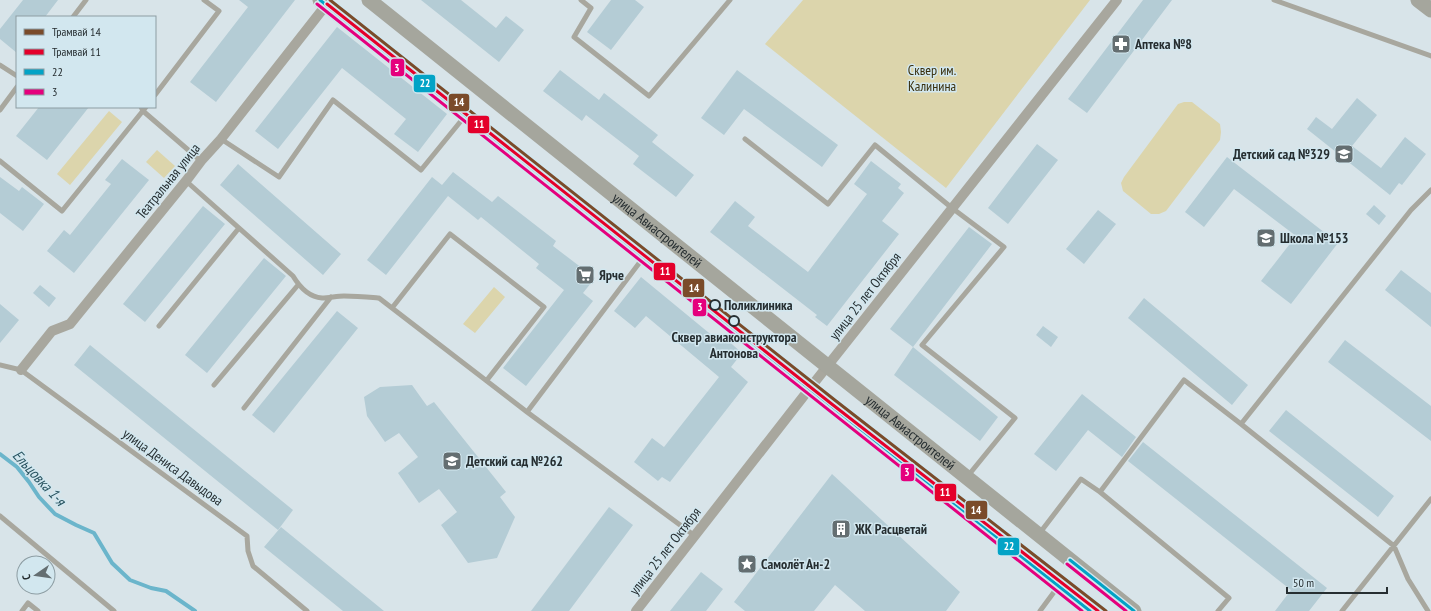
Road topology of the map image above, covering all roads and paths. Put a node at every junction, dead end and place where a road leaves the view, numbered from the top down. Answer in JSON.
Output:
{"nodes":[{"id":1,"x":86,"y":0,"type":"edge"},
{"id":2,"x":204,"y":0,"type":"edge"},
{"id":3,"x":369,"y":0,"type":"edge"},
{"id":4,"x":581,"y":0,"type":"edge"},
{"id":5,"x":730,"y":0,"type":"edge"},
{"id":6,"x":1117,"y":0,"type":"edge"},
{"id":7,"x":1274,"y":0,"type":"edge"},
{"id":8,"x":1418,"y":0,"type":"edge"},
{"id":9,"x":325,"y":2,"type":"edge"},
{"id":10,"x":1431,"y":10,"type":"edge"},
{"id":11,"x":74,"y":16,"type":"edge"},
{"id":12,"x":1431,"y":56,"type":"edge"},
{"id":13,"x":0,"y":65,"type":"edge"},
{"id":14,"x":16,"y":75,"type":"edge"},
{"id":15,"x":16,"y":88,"type":"edge"},
{"id":16,"x":156,"y":94,"type":"edge"},
{"id":17,"x":143,"y":108,"type":"edge"},
{"id":18,"x":0,"y":110,"type":"edge"},
{"id":19,"x":465,"y":115,"type":"junction"},
{"id":20,"x":221,"y":139,"type":"junction"},
{"id":21,"x":745,"y":139,"type":"dead end"},
{"id":22,"x":0,"y":161,"type":"edge"},
{"id":23,"x":201,"y":161,"type":"junction"},
{"id":24,"x":186,"y":181,"type":"junction"},
{"id":25,"x":1431,"y":190,"type":"edge"},
{"id":26,"x":952,"y":208,"type":"junction"},
{"id":27,"x":239,"y":228,"type":"junction"},
{"id":28,"x":644,"y":256,"type":"junction"},
{"id":29,"x":298,"y":284,"type":"junction"},
{"id":30,"x":331,"y":297,"type":"junction"},
{"id":31,"x":392,"y":308,"type":"junction"},
{"id":32,"x":159,"y":326,"type":"dead end"},
{"id":33,"x":0,"y":364,"type":"edge"},
{"id":34,"x":827,"y":366,"type":"junction"},
{"id":35,"x":21,"y":370,"type":"junction"},
{"id":36,"x":487,"y":380,"type":"junction"},
{"id":37,"x":214,"y":385,"type":"dead end"},
{"id":38,"x":810,"y":388,"type":"junction"},
{"id":39,"x":244,"y":408,"type":"dead end"},
{"id":40,"x":527,"y":412,"type":"junction"},
{"id":41,"x":1241,"y":424,"type":"junction"},
{"id":42,"x":967,"y":478,"type":"junction"},
{"id":43,"x":1100,"y":492,"type":"junction"},
{"id":44,"x":1431,"y":499,"type":"edge"},
{"id":45,"x":0,"y":516,"type":"edge"},
{"id":46,"x":1038,"y":535,"type":"junction"},
{"id":47,"x":695,"y":536,"type":"junction"},
{"id":48,"x":1394,"y":546,"type":"junction"},
{"id":49,"x":1059,"y":586,"type":"junction"},
{"id":50,"x":22,"y":611,"type":"edge"},
{"id":51,"x":38,"y":611,"type":"edge"},
{"id":52,"x":114,"y":611,"type":"edge"},
{"id":53,"x":307,"y":611,"type":"edge"},
{"id":54,"x":636,"y":611,"type":"edge"},
{"id":55,"x":1040,"y":611,"type":"edge"},
{"id":56,"x":1090,"y":611,"type":"edge"},
{"id":57,"x":1134,"y":611,"type":"edge"},
{"id":58,"x":1218,"y":611,"type":"edge"},
{"id":59,"x":1342,"y":611,"type":"edge"},
{"id":60,"x":1428,"y":611,"type":"edge"}],
"edges":[{"from":1,"to":11,"type":"lane"},
{"from":2,"to":16,"type":"lane"},
{"from":3,"to":34,"type":"main road","name":"улица Авиастроителей"},
{"from":4,"to":5,"type":"lane"},
{"from":6,"to":26,"type":"street","name":"улица 25 лет Октября"},
{"from":7,"to":12,"type":"lane"},
{"from":8,"to":10,"type":"main road"},
{"from":9,"to":19,"type":"main road","name":"улица Авиастроителей"},
{"from":9,"to":20,"type":"street","name":"Театральная улица"},
{"from":13,"to":14,"type":"lane"},
{"from":15,"to":18,"type":"lane"},
{"from":17,"to":22,"type":"lane"},
{"from":17,"to":23,"type":"lane"},
{"from":19,"to":20,"type":"lane"},
{"from":19,"to":28,"type":"main road","name":"улица Авиастроителей"},
{"from":20,"to":23,"type":"street","name":"Театральная улица"},
{"from":21,"to":26,"type":"lane"},
{"from":23,"to":24,"type":"street","name":"Театральная улица"},
{"from":24,"to":27,"type":"lane"},
{"from":24,"to":35,"type":"street","name":"Театральная улица"},
{"from":25,"to":41,"type":"lane"},
{"from":26,"to":34,"type":"street","name":"улица 25 лет Октября"},
{"from":26,"to":42,"type":"lane"},
{"from":27,"to":29,"type":"lane"},
{"from":27,"to":32,"type":"lane"},
{"from":28,"to":38,"type":"main road","name":"улица Авиастроителей"},
{"from":28,"to":40,"type":"lane"},
{"from":29,"to":30,"type":"lane"},
{"from":29,"to":37,"type":"lane"},
{"from":30,"to":31,"type":"lane"},
{"from":30,"to":39,"type":"lane"},
{"from":31,"to":36,"type":"lane"},
{"from":31,"to":36,"type":"lane"},
{"from":33,"to":35,"type":"lane","name":"улица Дениса Давыдова"},
{"from":34,"to":38,"type":"street","name":"улица 25 лет Октября"},
{"from":34,"to":42,"type":"main road","name":"улица Авиастроителей"},
{"from":35,"to":53,"type":"lane","name":"улица Дениса Давыдова"},
{"from":36,"to":40,"type":"lane"},
{"from":38,"to":47,"type":"street","name":"улица 25 лет Октября"},
{"from":38,"to":49,"type":"main road","name":"улица Авиастроителей"},
{"from":40,"to":47,"type":"lane"},
{"from":41,"to":43,"type":"lane"},
{"from":41,"to":48,"type":"lane"},
{"from":42,"to":46,"type":"main road","name":"улица Авиастроителей"},
{"from":43,"to":46,"type":"lane"},
{"from":43,"to":58,"type":"lane"},
{"from":44,"to":48,"type":"lane"},
{"from":45,"to":52,"type":"lane"},
{"from":46,"to":57,"type":"main road","name":"улица Авиастроителей"},
{"from":47,"to":54,"type":"street","name":"улица 25 лет Октября"},
{"from":48,"to":59,"type":"lane"},
{"from":48,"to":60,"type":"lane"},
{"from":49,"to":55,"type":"lane"},
{"from":49,"to":56,"type":"main road","name":"улица Авиастроителей"},
{"from":50,"to":51,"type":"lane"}]}
